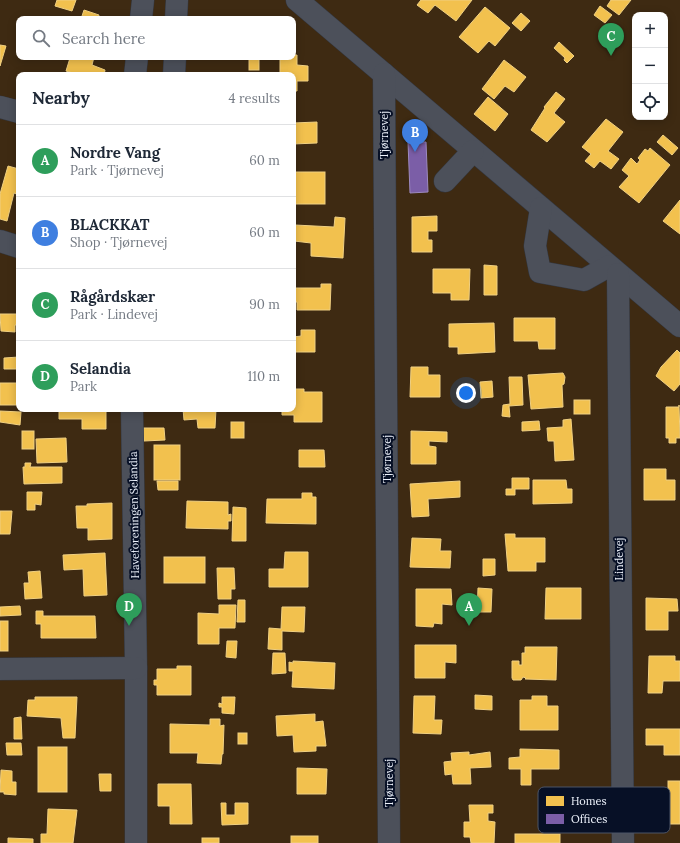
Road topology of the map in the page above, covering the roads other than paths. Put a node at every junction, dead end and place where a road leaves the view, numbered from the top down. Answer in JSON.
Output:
{"nodes":[{"id":1,"x":143,"y":0,"type":"edge"},
{"id":2,"x":177,"y":0,"type":"edge"},
{"id":3,"x":297,"y":0,"type":"edge"},
{"id":4,"x":141,"y":16,"type":"edge"},
{"id":5,"x":176,"y":16,"type":"edge"},
{"id":6,"x":137,"y":60,"type":"edge"},
{"id":7,"x":175,"y":60,"type":"edge"},
{"id":8,"x":135,"y":72,"type":"edge"},
{"id":9,"x":174,"y":72,"type":"edge"},
{"id":10,"x":384,"y":74,"type":"junction"},
{"id":11,"x":0,"y":107,"type":"edge"},
{"id":12,"x":16,"y":111,"type":"edge"},
{"id":13,"x":473,"y":151,"type":"junction"},
{"id":14,"x":445,"y":181,"type":"dead end"},
{"id":15,"x":541,"y":208,"type":"junction"},
{"id":16,"x":0,"y":241,"type":"edge"},
{"id":17,"x":16,"y":245,"type":"edge"},
{"id":18,"x":613,"y":270,"type":"junction"},
{"id":19,"x":680,"y":326,"type":"edge"},
{"id":20,"x":132,"y":412,"type":"edge"},
{"id":21,"x":136,"y":668,"type":"junction"},
{"id":22,"x":0,"y":669,"type":"edge"},
{"id":23,"x":622,"y":787,"type":"edge"},
{"id":24,"x":623,"y":833,"type":"edge"},
{"id":25,"x":136,"y":843,"type":"edge"},
{"id":26,"x":389,"y":843,"type":"edge"},
{"id":27,"x":623,"y":843,"type":"edge"}],
"edges":[{"from":1,"to":4,"type":"street"},
{"from":2,"to":5,"type":"street"},
{"from":3,"to":10,"type":"street"},
{"from":6,"to":8,"type":"street"},
{"from":7,"to":9,"type":"street"},
{"from":10,"to":13,"type":"street"},
{"from":10,"to":26,"type":"street","name":"Tjørnevej"},
{"from":11,"to":12,"type":"street"},
{"from":13,"to":14,"type":"street"},
{"from":13,"to":15,"type":"street"},
{"from":15,"to":18,"type":"street"},
{"from":15,"to":18,"type":"street"},
{"from":16,"to":17,"type":"street"},
{"from":18,"to":19,"type":"street"},
{"from":18,"to":23,"type":"street","name":"Lindevej"},
{"from":20,"to":21,"type":"street","name":"Haveforeningen Selandia"},
{"from":21,"to":22,"type":"street"},
{"from":21,"to":25,"type":"street","name":"Haveforeningen Selandia"},
{"from":24,"to":27,"type":"street","name":"Lindevej"}]}
